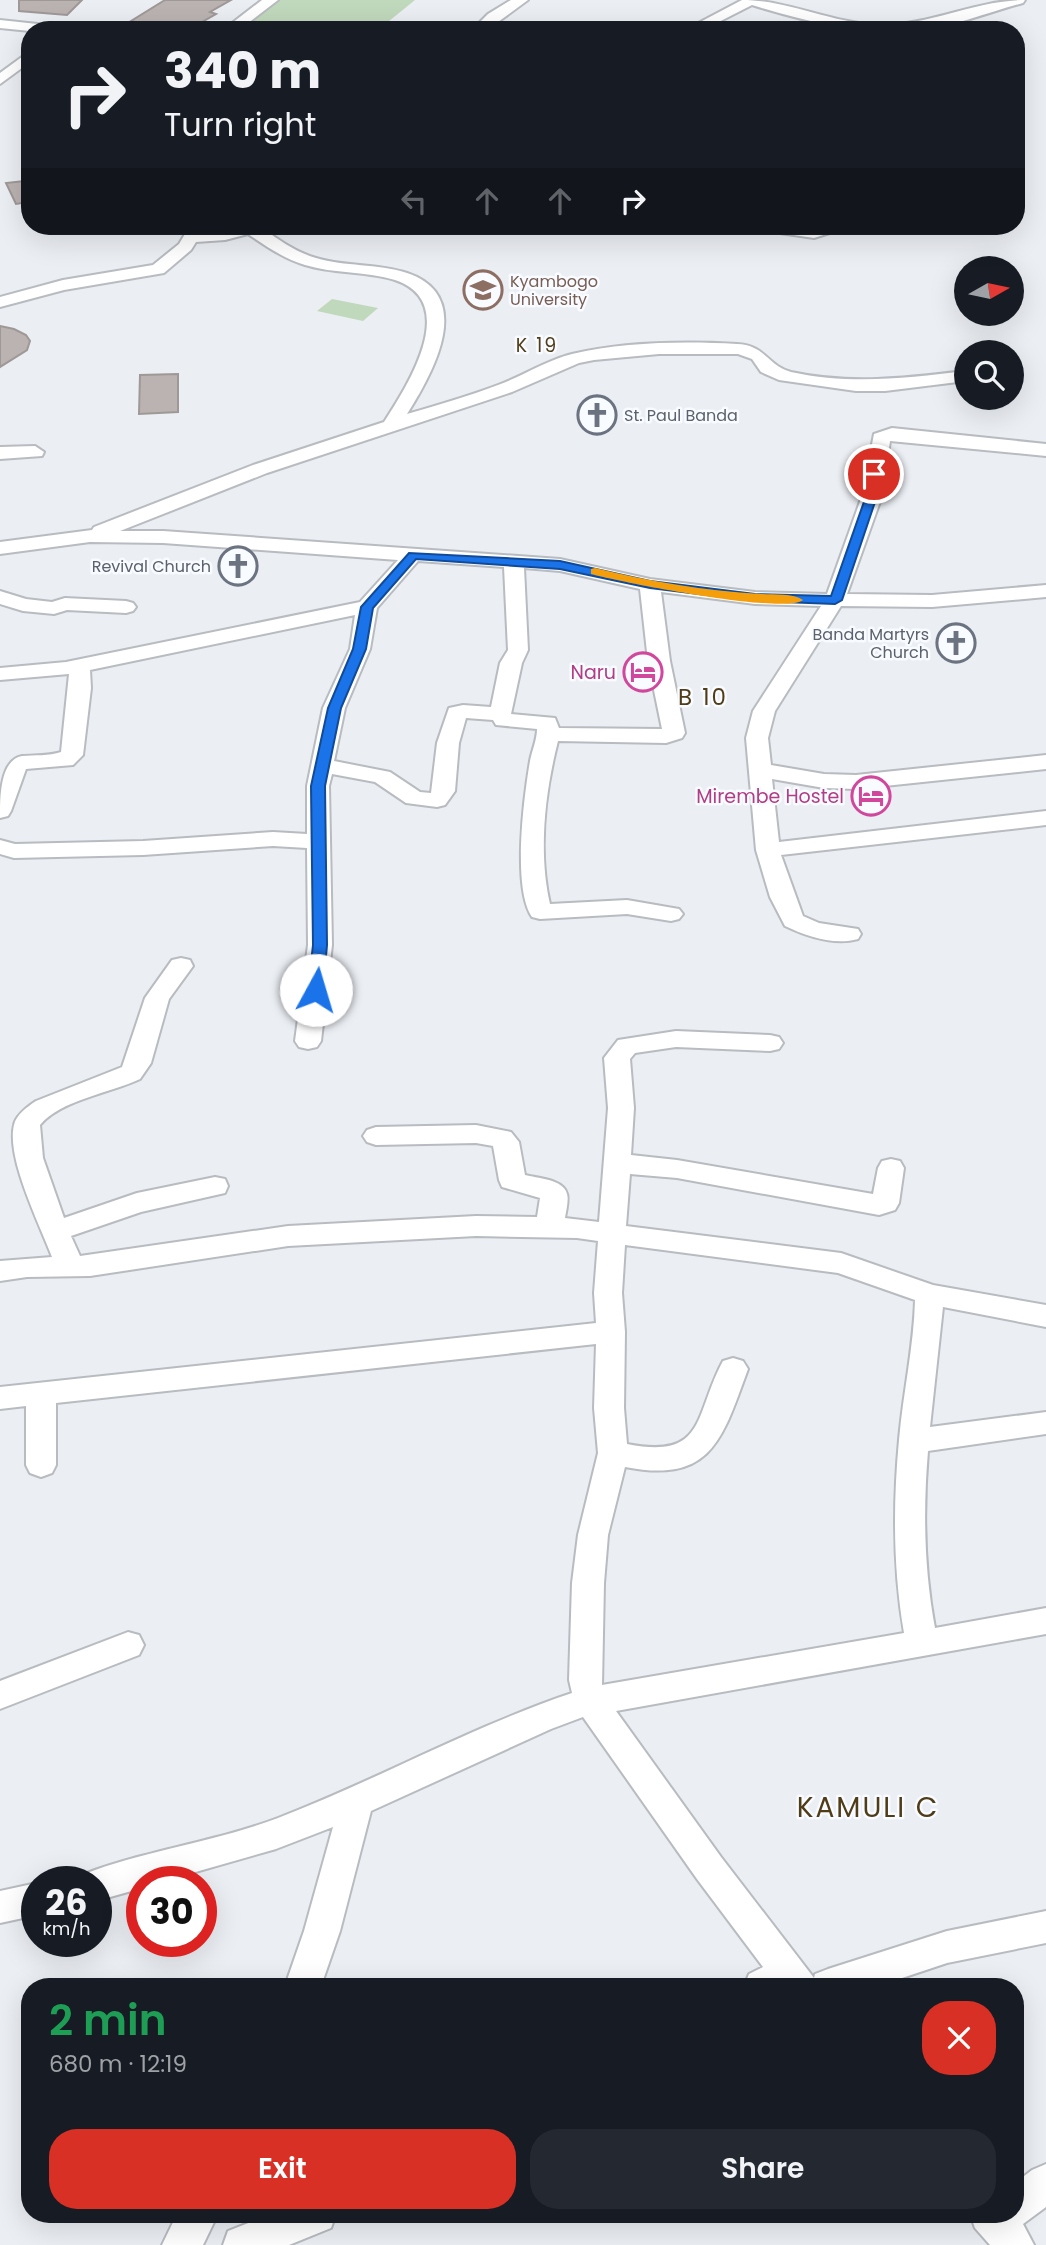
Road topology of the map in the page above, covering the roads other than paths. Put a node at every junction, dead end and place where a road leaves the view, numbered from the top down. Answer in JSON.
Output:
{"nodes":[{"id":1,"x":271,"y":0,"type":"edge"},
{"id":2,"x":521,"y":0,"type":"edge"},
{"id":3,"x":1018,"y":0,"type":"edge"},
{"id":4,"x":752,"y":1,"type":"edge"},
{"id":5,"x":242,"y":21,"type":"edge"},
{"id":6,"x":492,"y":21,"type":"edge"},
{"id":7,"x":711,"y":21,"type":"edge"},
{"id":8,"x":831,"y":21,"type":"edge"},
{"id":9,"x":926,"y":21,"type":"edge"},
{"id":10,"x":0,"y":24,"type":"edge"},
{"id":11,"x":21,"y":26,"type":"edge"},
{"id":12,"x":21,"y":62,"type":"edge"},
{"id":13,"x":0,"y":80,"type":"edge"},
{"id":14,"x":184,"y":235,"type":"edge"},
{"id":15,"x":267,"y":235,"type":"edge"},
{"id":16,"x":0,"y":302,"type":"edge"},
{"id":17,"x":954,"y":377,"type":"edge"},
{"id":18,"x":391,"y":426,"type":"junction"},
{"id":19,"x":1046,"y":450,"type":"edge"},
{"id":20,"x":34,"y":452,"type":"dead end"},
{"id":21,"x":0,"y":453,"type":"edge"},
{"id":22,"x":90,"y":536,"type":"junction"},
{"id":23,"x":0,"y":548,"type":"edge"},
{"id":24,"x":413,"y":555,"type":"junction"},
{"id":25,"x":514,"y":562,"type":"junction"},
{"id":26,"x":650,"y":585,"type":"junction"},
{"id":27,"x":1046,"y":591,"type":"edge"},
{"id":28,"x":0,"y":597,"type":"edge"},
{"id":29,"x":835,"y":600,"type":"junction"},
{"id":30,"x":126,"y":607,"type":"dead end"},
{"id":31,"x":367,"y":607,"type":"junction"},
{"id":32,"x":79,"y":666,"type":"junction"},
{"id":33,"x":0,"y":674,"type":"edge"},
{"id":34,"x":500,"y":714,"type":"junction"},
{"id":35,"x":548,"y":734,"type":"junction"},
{"id":36,"x":1046,"y":762,"type":"edge"},
{"id":37,"x":324,"y":766,"type":"junction"},
{"id":38,"x":8,"y":768,"type":"edge"},
{"id":39,"x":761,"y":770,"type":"junction"},
{"id":40,"x":0,"y":811,"type":"edge"},
{"id":41,"x":1046,"y":818,"type":"edge"},
{"id":42,"x":320,"y":842,"type":"junction"},
{"id":43,"x":0,"y":847,"type":"edge"},
{"id":44,"x":768,"y":850,"type":"junction"},
{"id":45,"x":671,"y":914,"type":"dead end"},
{"id":46,"x":849,"y":934,"type":"dead end"},
{"id":47,"x":181,"y":966,"type":"dead end"},
{"id":48,"x":308,"y":1041,"type":"dead end"},
{"id":49,"x":770,"y":1043,"type":"dead end"},
{"id":50,"x":376,"y":1136,"type":"dead end"},
{"id":51,"x":617,"y":1163,"type":"junction"},
{"id":52,"x":891,"y":1168,"type":"dead end"},
{"id":53,"x":215,"y":1186,"type":"dead end"},
{"id":54,"x":550,"y":1227,"type":"junction"},
{"id":55,"x":56,"y":1231,"type":"junction"},
{"id":56,"x":613,"y":1232,"type":"junction"},
{"id":57,"x":70,"y":1267,"type":"junction"},
{"id":58,"x":0,"y":1271,"type":"edge"},
{"id":59,"x":928,"y":1294,"type":"junction"},
{"id":60,"x":1046,"y":1316,"type":"edge"},
{"id":61,"x":611,"y":1332,"type":"junction"},
{"id":62,"x":733,"y":1369,"type":"dead end"},
{"id":63,"x":41,"y":1395,"type":"junction"},
{"id":64,"x":0,"y":1398,"type":"edge"},
{"id":65,"x":1046,"y":1423,"type":"edge"},
{"id":66,"x":913,"y":1441,"type":"junction"},
{"id":67,"x":613,"y":1453,"type":"junction"},
{"id":68,"x":41,"y":1465,"type":"dead end"},
{"id":69,"x":1046,"y":1621,"type":"edge"},
{"id":70,"x":922,"y":1644,"type":"junction"},
{"id":71,"x":128,"y":1645,"type":"dead end"},
{"id":72,"x":0,"y":1695,"type":"edge"},
{"id":73,"x":590,"y":1701,"type":"junction"},
{"id":74,"x":357,"y":1802,"type":"junction"},
{"id":75,"x":112,"y":1880,"type":"edge"},
{"id":76,"x":21,"y":1902,"type":"edge"},
{"id":77,"x":0,"y":1907,"type":"edge"},
{"id":78,"x":1046,"y":1927,"type":"edge"},
{"id":79,"x":306,"y":1978,"type":"edge"},
{"id":80,"x":780,"y":1978,"type":"edge"},
{"id":81,"x":852,"y":1978,"type":"edge"},
{"id":82,"x":1046,"y":2182,"type":"edge"},
{"id":83,"x":1024,"y":2206,"type":"edge"},
{"id":84,"x":194,"y":2223,"type":"edge"},
{"id":85,"x":295,"y":2223,"type":"edge"},
{"id":86,"x":181,"y":2245,"type":"edge"},
{"id":87,"x":242,"y":2245,"type":"edge"}],
"edges":[{"from":1,"to":5,"type":"street"},
{"from":2,"to":6,"type":"street"},
{"from":3,"to":9,"type":"street"},
{"from":4,"to":7,"type":"street"},
{"from":4,"to":8,"type":"street"},
{"from":10,"to":11,"type":"street"},
{"from":12,"to":13,"type":"street"},
{"from":14,"to":16,"type":"street"},
{"from":15,"to":18,"type":"street"},
{"from":17,"to":18,"type":"street"},
{"from":18,"to":22,"type":"street"},
{"from":19,"to":29,"type":"street"},
{"from":20,"to":21,"type":"street"},
{"from":22,"to":23,"type":"street"},
{"from":22,"to":24,"type":"street"},
{"from":24,"to":25,"type":"street"},
{"from":24,"to":31,"type":"street"},
{"from":25,"to":26,"type":"street"},
{"from":25,"to":34,"type":"street"},
{"from":26,"to":29,"type":"street"},
{"from":26,"to":35,"type":"street"},
{"from":27,"to":29,"type":"street"},
{"from":28,"to":30,"type":"street"},
{"from":29,"to":39,"type":"street"},
{"from":31,"to":32,"type":"street"},
{"from":31,"to":37,"type":"street"},
{"from":32,"to":33,"type":"street"},
{"from":32,"to":38,"type":"street"},
{"from":34,"to":35,"type":"street"},
{"from":34,"to":37,"type":"street"},
{"from":35,"to":45,"type":"street"},
{"from":36,"to":39,"type":"street"},
{"from":37,"to":42,"type":"street"},
{"from":38,"to":40,"type":"street"},
{"from":39,"to":44,"type":"street"},
{"from":41,"to":44,"type":"street"},
{"from":42,"to":43,"type":"street"},
{"from":42,"to":48,"type":"street"},
{"from":44,"to":46,"type":"street"},
{"from":47,"to":55,"type":"street"},
{"from":49,"to":51,"type":"street"},
{"from":50,"to":54,"type":"street"},
{"from":51,"to":52,"type":"street"},
{"from":51,"to":56,"type":"street"},
{"from":53,"to":55,"type":"street"},
{"from":54,"to":56,"type":"street"},
{"from":54,"to":57,"type":"street"},
{"from":55,"to":57,"type":"street"},
{"from":56,"to":59,"type":"street"},
{"from":56,"to":61,"type":"street"},
{"from":57,"to":58,"type":"street"},
{"from":59,"to":60,"type":"street"},
{"from":59,"to":66,"type":"street"},
{"from":61,"to":63,"type":"street"},
{"from":61,"to":67,"type":"street"},
{"from":62,"to":67,"type":"street"},
{"from":63,"to":64,"type":"street"},
{"from":63,"to":68,"type":"street"},
{"from":65,"to":66,"type":"street"},
{"from":66,"to":70,"type":"street"},
{"from":67,"to":73,"type":"street"},
{"from":69,"to":70,"type":"street"},
{"from":70,"to":73,"type":"street"},
{"from":71,"to":72,"type":"street"},
{"from":73,"to":74,"type":"street"},
{"from":73,"to":80,"type":"street"},
{"from":74,"to":75,"type":"street"},
{"from":74,"to":79,"type":"street"},
{"from":76,"to":77,"type":"street"},
{"from":78,"to":81,"type":"street"},
{"from":82,"to":83,"type":"street"},
{"from":84,"to":86,"type":"street"},
{"from":85,"to":87,"type":"street"}]}
